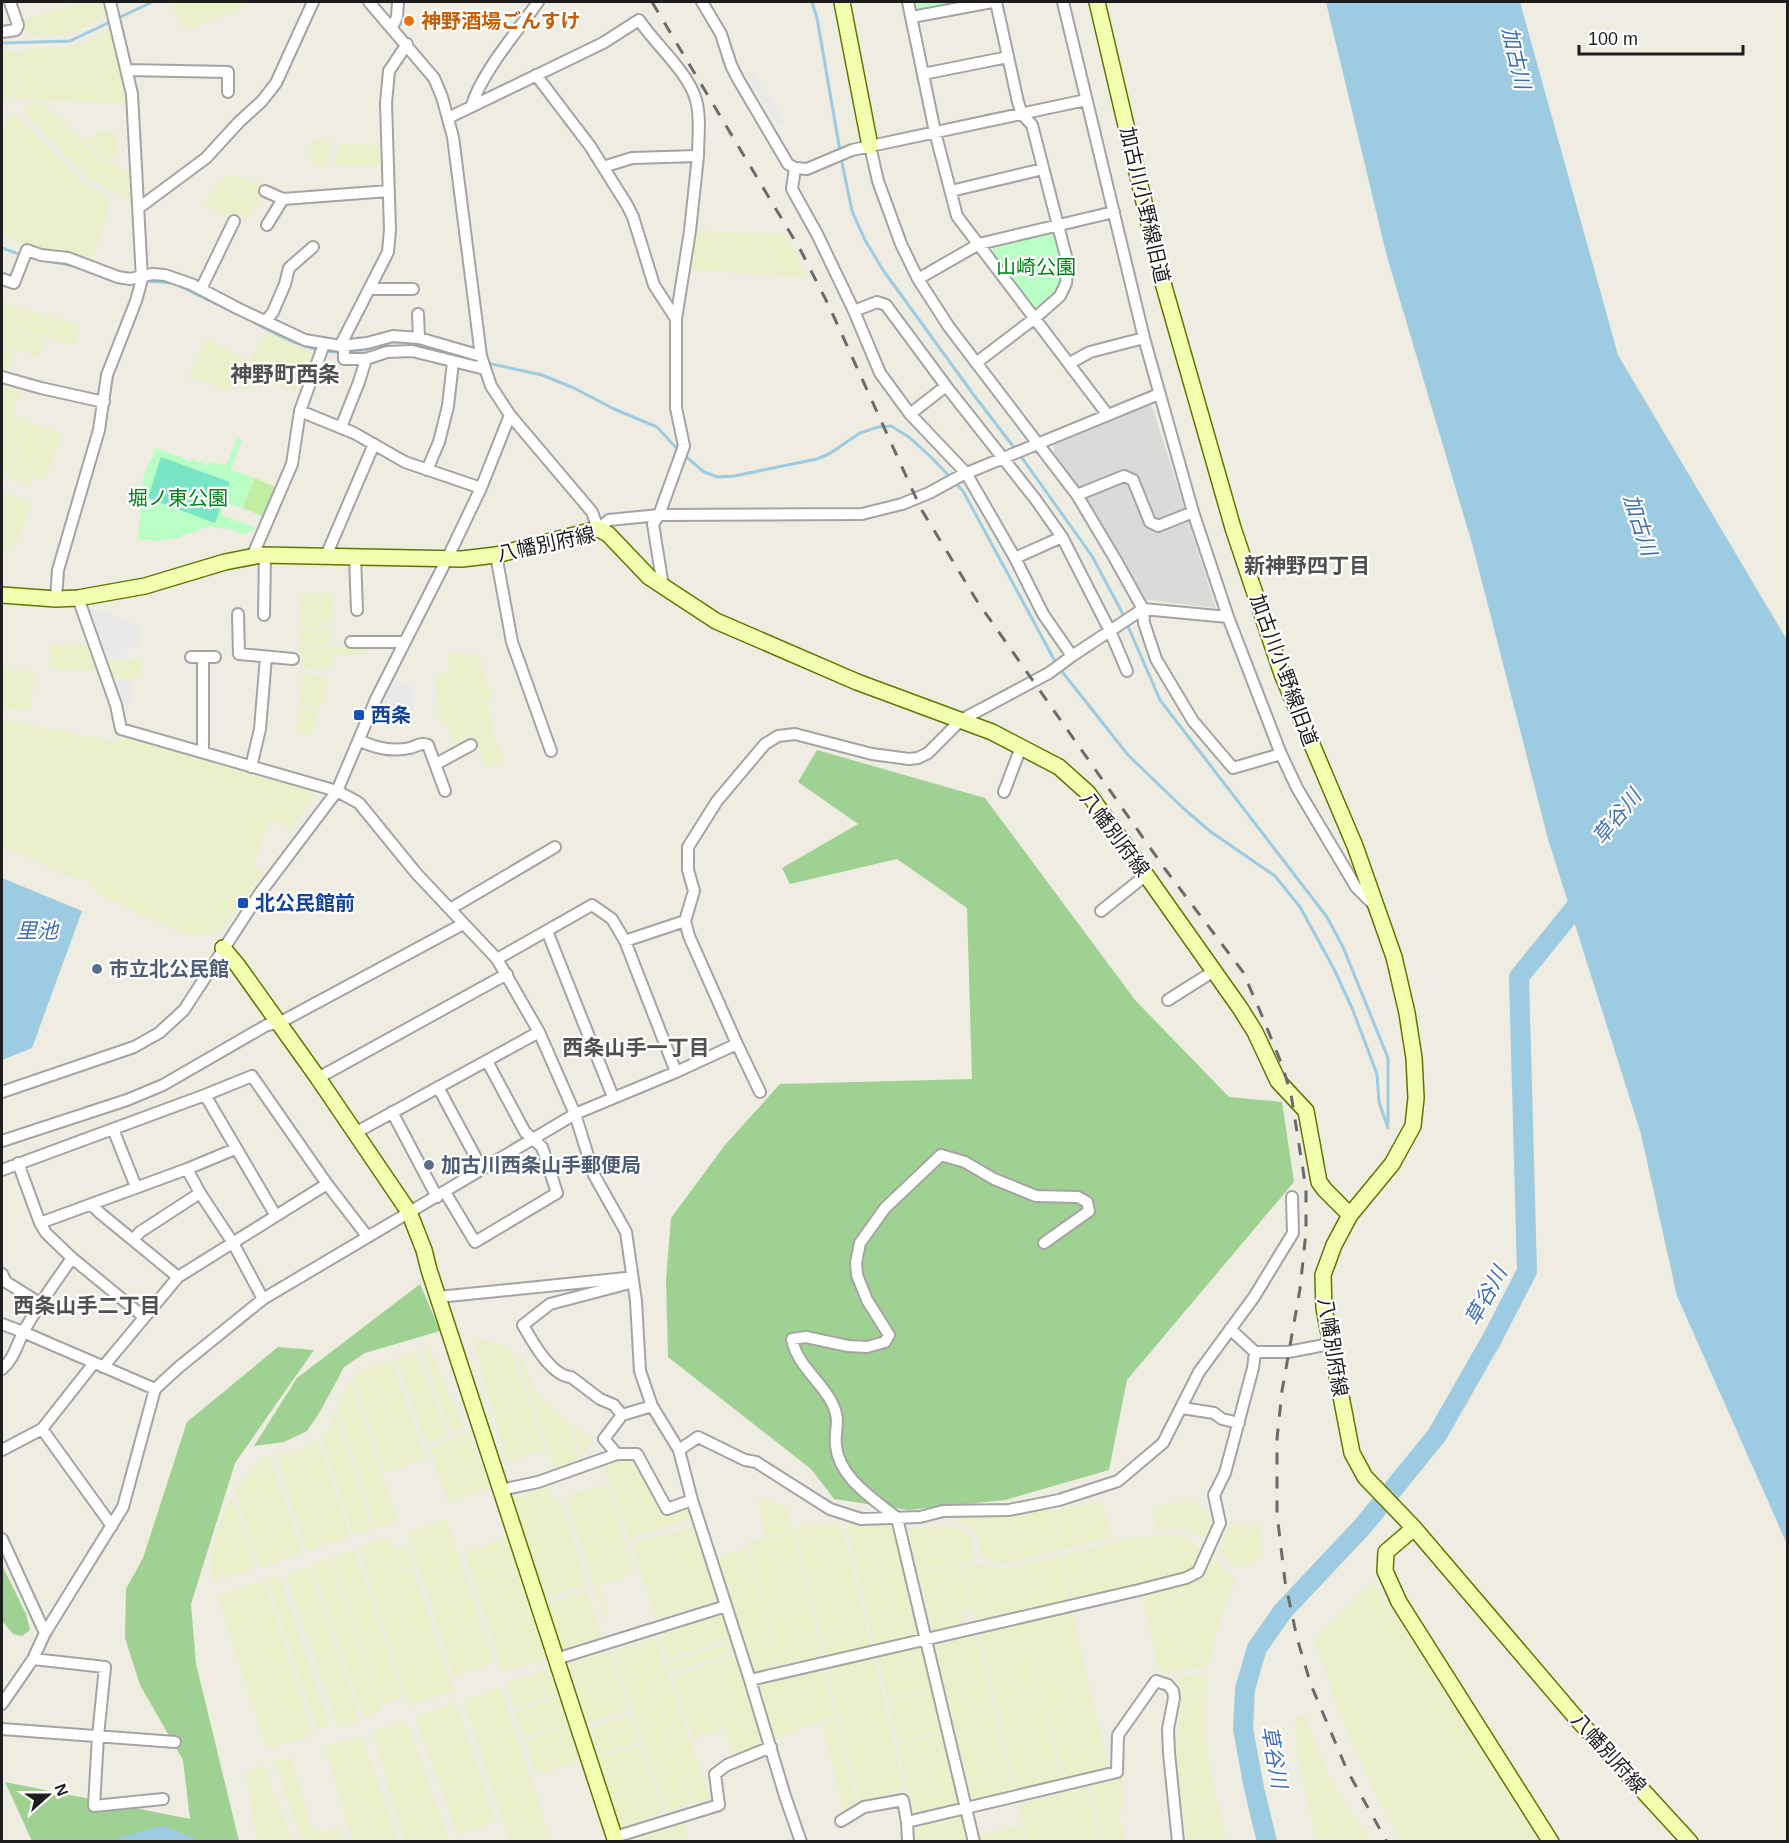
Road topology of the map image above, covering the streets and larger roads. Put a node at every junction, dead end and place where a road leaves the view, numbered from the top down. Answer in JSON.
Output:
{"nodes":[{"id":1,"x":10,"y":2,"type":"edge"},
{"id":2,"x":313,"y":2,"type":"edge"},
{"id":3,"x":369,"y":2,"type":"edge"},
{"id":4,"x":398,"y":2,"type":"edge"},
{"id":5,"x":538,"y":2,"type":"edge"},
{"id":6,"x":702,"y":2,"type":"edge"},
{"id":7,"x":842,"y":2,"type":"edge"},
{"id":8,"x":908,"y":2,"type":"edge"},
{"id":9,"x":994,"y":2,"type":"edge"},
{"id":10,"x":1063,"y":2,"type":"edge"},
{"id":11,"x":1097,"y":2,"type":"edge"},
{"id":12,"x":111,"y":4,"type":"edge"},
{"id":13,"x":912,"y":17,"type":"junction"},
{"id":14,"x":392,"y":28,"type":"junction"},
{"id":15,"x":2,"y":32,"type":"edge"},
{"id":16,"x":407,"y":44,"type":"junction"},
{"id":17,"x":1008,"y":57,"type":"junction"},
{"id":18,"x":127,"y":70,"type":"junction"},
{"id":19,"x":536,"y":75,"type":"junction"},
{"id":20,"x":923,"y":75,"type":"junction"},
{"id":21,"x":228,"y":92,"type":"dead end"},
{"id":22,"x":1086,"y":100,"type":"junction"},
{"id":23,"x":472,"y":105,"type":"junction"},
{"id":24,"x":1022,"y":114,"type":"junction"},
{"id":25,"x":448,"y":118,"type":"junction"},
{"id":26,"x":935,"y":132,"type":"junction"},
{"id":27,"x":870,"y":146,"type":"junction"},
{"id":28,"x":698,"y":156,"type":"junction"},
{"id":29,"x":603,"y":167,"type":"junction"},
{"id":30,"x":795,"y":168,"type":"junction"},
{"id":31,"x":1043,"y":169,"type":"junction"},
{"id":32,"x":265,"y":191,"type":"dead end"},
{"id":33,"x":389,"y":191,"type":"junction"},
{"id":34,"x":951,"y":191,"type":"junction"},
{"id":35,"x":283,"y":199,"type":"junction"},
{"id":36,"x":140,"y":207,"type":"junction"},
{"id":37,"x":1114,"y":212,"type":"junction"},
{"id":38,"x":234,"y":221,"type":"dead end"},
{"id":39,"x":267,"y":225,"type":"dead end"},
{"id":40,"x":1058,"y":225,"type":"junction"},
{"id":41,"x":979,"y":244,"type":"junction"},
{"id":42,"x":313,"y":247,"type":"dead end"},
{"id":43,"x":142,"y":276,"type":"junction"},
{"id":44,"x":2,"y":279,"type":"edge"},
{"id":45,"x":918,"y":279,"type":"junction"},
{"id":46,"x":201,"y":289,"type":"junction"},
{"id":47,"x":371,"y":289,"type":"junction"},
{"id":48,"x":413,"y":289,"type":"dead end"},
{"id":49,"x":854,"y":311,"type":"junction"},
{"id":50,"x":418,"y":314,"type":"dead end"},
{"id":51,"x":1035,"y":318,"type":"junction"},
{"id":52,"x":676,"y":319,"type":"junction"},
{"id":53,"x":266,"y":321,"type":"junction"},
{"id":54,"x":419,"y":338,"type":"junction"},
{"id":55,"x":1144,"y":338,"type":"junction"},
{"id":56,"x":324,"y":344,"type":"junction"},
{"id":57,"x":342,"y":346,"type":"junction"},
{"id":58,"x":481,"y":356,"type":"junction"},
{"id":59,"x":366,"y":359,"type":"junction"},
{"id":60,"x":453,"y":362,"type":"junction"},
{"id":61,"x":976,"y":363,"type":"junction"},
{"id":62,"x":1070,"y":363,"type":"junction"},
{"id":63,"x":485,"y":369,"type":"junction"},
{"id":64,"x":2,"y":377,"type":"edge"},
{"id":65,"x":946,"y":386,"type":"junction"},
{"id":66,"x":1159,"y":394,"type":"junction"},
{"id":67,"x":104,"y":402,"type":"junction"},
{"id":68,"x":300,"y":411,"type":"junction"},
{"id":69,"x":910,"y":414,"type":"junction"},
{"id":70,"x":1107,"y":414,"type":"junction"},
{"id":71,"x":510,"y":415,"type":"junction"},
{"id":72,"x":341,"y":427,"type":"junction"},
{"id":73,"x":1038,"y":443,"type":"junction"},
{"id":74,"x":374,"y":444,"type":"junction"},
{"id":75,"x":1002,"y":458,"type":"junction"},
{"id":76,"x":427,"y":470,"type":"junction"},
{"id":77,"x":964,"y":474,"type":"junction"},
{"id":78,"x":481,"y":488,"type":"junction"},
{"id":79,"x":1077,"y":495,"type":"junction"},
{"id":80,"x":1193,"y":513,"type":"junction"},
{"id":81,"x":659,"y":515,"type":"junction"},
{"id":82,"x":598,"y":529,"type":"junction"},
{"id":83,"x":1062,"y":537,"type":"junction"},
{"id":84,"x":496,"y":555,"type":"junction"},
{"id":85,"x":259,"y":556,"type":"junction"},
{"id":86,"x":326,"y":556,"type":"junction"},
{"id":87,"x":355,"y":557,"type":"junction"},
{"id":88,"x":448,"y":557,"type":"junction"},
{"id":89,"x":1015,"y":558,"type":"junction"},
{"id":90,"x":663,"y":586,"type":"junction"},
{"id":91,"x":2,"y":595,"type":"edge"},
{"id":92,"x":78,"y":598,"type":"junction"},
{"id":93,"x":56,"y":599,"type":"junction"},
{"id":94,"x":357,"y":610,"type":"dead end"},
{"id":95,"x":1140,"y":611,"type":"junction"},
{"id":96,"x":238,"y":614,"type":"dead end"},
{"id":97,"x":264,"y":615,"type":"dead end"},
{"id":98,"x":1228,"y":617,"type":"junction"},
{"id":99,"x":1110,"y":630,"type":"junction"},
{"id":100,"x":351,"y":642,"type":"dead end"},
{"id":101,"x":404,"y":642,"type":"junction"},
{"id":102,"x":1072,"y":656,"type":"junction"},
{"id":103,"x":191,"y":657,"type":"dead end"},
{"id":104,"x":215,"y":657,"type":"dead end"},
{"id":105,"x":266,"y":657,"type":"junction"},
{"id":106,"x":202,"y":658,"type":"junction"},
{"id":107,"x":293,"y":659,"type":"dead end"},
{"id":108,"x":1127,"y":671,"type":"dead end"},
{"id":109,"x":961,"y":720,"type":"junction"},
{"id":110,"x":359,"y":740,"type":"junction"},
{"id":111,"x":471,"y":745,"type":"dead end"},
{"id":112,"x":1022,"y":747,"type":"junction"},
{"id":113,"x":552,"y":751,"type":"dead end"},
{"id":114,"x":203,"y":752,"type":"junction"},
{"id":115,"x":1281,"y":754,"type":"junction"},
{"id":116,"x":436,"y":764,"type":"junction"},
{"id":117,"x":251,"y":767,"type":"junction"},
{"id":118,"x":337,"y":791,"type":"junction"},
{"id":119,"x":445,"y":791,"type":"dead end"},
{"id":120,"x":1004,"y":792,"type":"dead end"},
{"id":121,"x":555,"y":847,"type":"dead end"},
{"id":122,"x":1146,"y":875,"type":"junction"},
{"id":123,"x":1377,"y":907,"type":"junction"},
{"id":124,"x":450,"y":909,"type":"junction"},
{"id":125,"x":1101,"y":911,"type":"dead end"},
{"id":126,"x":685,"y":921,"type":"junction"},
{"id":127,"x":463,"y":924,"type":"junction"},
{"id":128,"x":547,"y":931,"type":"junction"},
{"id":129,"x":625,"y":941,"type":"junction"},
{"id":130,"x":223,"y":948,"type":"junction"},
{"id":131,"x":497,"y":959,"type":"junction"},
{"id":132,"x":1214,"y":971,"type":"junction"},
{"id":133,"x":507,"y":974,"type":"junction"},
{"id":134,"x":1168,"y":1000,"type":"dead end"},
{"id":135,"x":279,"y":1023,"type":"junction"},
{"id":136,"x":539,"y":1032,"type":"junction"},
{"id":137,"x":737,"y":1044,"type":"junction"},
{"id":138,"x":487,"y":1061,"type":"junction"},
{"id":139,"x":676,"y":1072,"type":"junction"},
{"id":140,"x":318,"y":1078,"type":"junction"},
{"id":141,"x":438,"y":1087,"type":"junction"},
{"id":142,"x":2,"y":1092,"type":"edge"},
{"id":143,"x":760,"y":1092,"type":"dead end"},
{"id":144,"x":205,"y":1095,"type":"junction"},
{"id":145,"x":613,"y":1097,"type":"junction"},
{"id":146,"x":392,"y":1113,"type":"junction"},
{"id":147,"x":575,"y":1114,"type":"junction"},
{"id":148,"x":112,"y":1129,"type":"junction"},
{"id":149,"x":355,"y":1133,"type":"junction"},
{"id":150,"x":532,"y":1139,"type":"junction"},
{"id":151,"x":2,"y":1141,"type":"edge"},
{"id":152,"x":235,"y":1149,"type":"junction"},
{"id":153,"x":18,"y":1163,"type":"junction"},
{"id":154,"x":187,"y":1169,"type":"junction"},
{"id":155,"x":482,"y":1169,"type":"junction"},
{"id":156,"x":2,"y":1170,"type":"edge"},
{"id":157,"x":327,"y":1184,"type":"junction"},
{"id":158,"x":136,"y":1187,"type":"junction"},
{"id":159,"x":200,"y":1193,"type":"junction"},
{"id":160,"x":441,"y":1194,"type":"junction"},
{"id":161,"x":1292,"y":1197,"type":"dead end"},
{"id":162,"x":92,"y":1205,"type":"junction"},
{"id":163,"x":409,"y":1212,"type":"junction"},
{"id":164,"x":1350,"y":1215,"type":"junction"},
{"id":165,"x":276,"y":1216,"type":"junction"},
{"id":166,"x":40,"y":1223,"type":"junction"},
{"id":167,"x":367,"y":1236,"type":"junction"},
{"id":168,"x":133,"y":1240,"type":"junction"},
{"id":169,"x":233,"y":1243,"type":"junction"},
{"id":170,"x":1044,"y":1243,"type":"dead end"},
{"id":171,"x":72,"y":1258,"type":"junction"},
{"id":172,"x":2,"y":1275,"type":"edge"},
{"id":173,"x":178,"y":1277,"type":"junction"},
{"id":174,"x":628,"y":1278,"type":"junction"},
{"id":175,"x":438,"y":1297,"type":"junction"},
{"id":176,"x":263,"y":1299,"type":"junction"},
{"id":177,"x":40,"y":1304,"type":"junction"},
{"id":178,"x":144,"y":1317,"type":"junction"},
{"id":179,"x":2,"y":1324,"type":"edge"},
{"id":180,"x":1230,"y":1329,"type":"junction"},
{"id":181,"x":23,"y":1332,"type":"junction"},
{"id":182,"x":1330,"y":1344,"type":"junction"},
{"id":183,"x":1255,"y":1352,"type":"junction"},
{"id":184,"x":99,"y":1365,"type":"junction"},
{"id":185,"x":2,"y":1369,"type":"edge"},
{"id":186,"x":155,"y":1389,"type":"junction"},
{"id":187,"x":652,"y":1406,"type":"junction"},
{"id":188,"x":1182,"y":1408,"type":"junction"},
{"id":189,"x":622,"y":1414,"type":"junction"},
{"id":190,"x":1239,"y":1423,"type":"junction"},
{"id":191,"x":42,"y":1429,"type":"junction"},
{"id":192,"x":2,"y":1450,"type":"edge"},
{"id":193,"x":679,"y":1450,"type":"junction"},
{"id":194,"x":617,"y":1454,"type":"junction"},
{"id":195,"x":501,"y":1490,"type":"junction"},
{"id":196,"x":692,"y":1500,"type":"junction"},
{"id":197,"x":897,"y":1518,"type":"junction"},
{"id":198,"x":112,"y":1526,"type":"junction"},
{"id":199,"x":1414,"y":1528,"type":"junction"},
{"id":200,"x":2,"y":1539,"type":"edge"},
{"id":201,"x":726,"y":1606,"type":"junction"},
{"id":202,"x":45,"y":1633,"type":"junction"},
{"id":203,"x":925,"y":1639,"type":"junction"},
{"id":204,"x":33,"y":1659,"type":"junction"},
{"id":205,"x":556,"y":1659,"type":"junction"},
{"id":206,"x":750,"y":1680,"type":"junction"},
{"id":207,"x":2,"y":1704,"type":"edge"},
{"id":208,"x":2,"y":1728,"type":"edge"},
{"id":209,"x":98,"y":1737,"type":"junction"},
{"id":210,"x":175,"y":1742,"type":"dead end"},
{"id":211,"x":771,"y":1748,"type":"junction"},
{"id":212,"x":163,"y":1799,"type":"dead end"},
{"id":213,"x":967,"y":1809,"type":"junction"},
{"id":214,"x":841,"y":1821,"type":"dead end"},
{"id":215,"x":907,"y":1822,"type":"junction"},
{"id":216,"x":616,"y":1839,"type":"edge"},
{"id":217,"x":801,"y":1842,"type":"edge"},
{"id":218,"x":908,"y":1842,"type":"edge"},
{"id":219,"x":974,"y":1842,"type":"edge"},
{"id":220,"x":1178,"y":1842,"type":"edge"},
{"id":221,"x":1551,"y":1842,"type":"edge"},
{"id":222,"x":1690,"y":1842,"type":"edge"}],
"edges":[{"from":1,"to":15,"type":"street"},
{"from":2,"to":36,"type":"street"},
{"from":3,"to":14,"type":"street"},
{"from":4,"to":14,"type":"street"},
{"from":5,"to":23,"type":"street"},
{"from":6,"to":30,"type":"street"},
{"from":7,"to":27,"type":"street"},
{"from":8,"to":13,"type":"street"},
{"from":9,"to":13,"type":"street"},
{"from":9,"to":17,"type":"street"},
{"from":10,"to":22,"type":"street"},
{"from":11,"to":123,"type":"street","name":"加古川小野線旧道"},
{"from":12,"to":18,"type":"street"},
{"from":13,"to":20,"type":"street"},
{"from":14,"to":16,"type":"street"},
{"from":16,"to":25,"type":"street"},
{"from":16,"to":33,"type":"street"},
{"from":17,"to":20,"type":"street"},
{"from":17,"to":24,"type":"street"},
{"from":18,"to":21,"type":"street"},
{"from":18,"to":36,"type":"street"},
{"from":19,"to":23,"type":"street"},
{"from":19,"to":28,"type":"street"},
{"from":19,"to":29,"type":"street"},
{"from":20,"to":26,"type":"street"},
{"from":22,"to":24,"type":"street"},
{"from":22,"to":37,"type":"street"},
{"from":23,"to":25,"type":"street"},
{"from":24,"to":26,"type":"street"},
{"from":24,"to":31,"type":"street"},
{"from":25,"to":58,"type":"street"},
{"from":26,"to":27,"type":"street"},
{"from":26,"to":34,"type":"street"},
{"from":27,"to":30,"type":"street"},
{"from":27,"to":45,"type":"street"},
{"from":28,"to":29,"type":"street"},
{"from":28,"to":52,"type":"street"},
{"from":29,"to":52,"type":"street"},
{"from":30,"to":49,"type":"street"},
{"from":31,"to":34,"type":"street"},
{"from":31,"to":40,"type":"street"},
{"from":32,"to":35,"type":"street"},
{"from":33,"to":35,"type":"street"},
{"from":33,"to":47,"type":"street"},
{"from":34,"to":41,"type":"street"},
{"from":35,"to":39,"type":"street"},
{"from":36,"to":43,"type":"street"},
{"from":37,"to":40,"type":"street"},
{"from":37,"to":55,"type":"street"},
{"from":38,"to":46,"type":"street"},
{"from":40,"to":41,"type":"street"},
{"from":40,"to":51,"type":"street"},
{"from":41,"to":45,"type":"street"},
{"from":41,"to":51,"type":"street"},
{"from":42,"to":53,"type":"street"},
{"from":43,"to":44,"type":"street"},
{"from":43,"to":46,"type":"street"},
{"from":43,"to":67,"type":"street"},
{"from":45,"to":61,"type":"street"},
{"from":46,"to":53,"type":"street"},
{"from":47,"to":48,"type":"street"},
{"from":47,"to":57,"type":"street"},
{"from":49,"to":65,"type":"street"},
{"from":49,"to":69,"type":"street"},
{"from":50,"to":54,"type":"street"},
{"from":51,"to":61,"type":"street"},
{"from":51,"to":62,"type":"street"},
{"from":52,"to":81,"type":"street"},
{"from":53,"to":56,"type":"street"},
{"from":54,"to":57,"type":"street"},
{"from":54,"to":58,"type":"street"},
{"from":55,"to":62,"type":"street"},
{"from":55,"to":66,"type":"street"},
{"from":56,"to":57,"type":"street"},
{"from":56,"to":68,"type":"street"},
{"from":57,"to":59,"type":"street"},
{"from":58,"to":63,"type":"street"},
{"from":59,"to":60,"type":"street"},
{"from":59,"to":72,"type":"street"},
{"from":60,"to":63,"type":"street"},
{"from":60,"to":76,"type":"street"},
{"from":61,"to":73,"type":"street"},
{"from":62,"to":70,"type":"street"},
{"from":63,"to":71,"type":"street"},
{"from":64,"to":67,"type":"street"},
{"from":65,"to":69,"type":"street"},
{"from":65,"to":75,"type":"street"},
{"from":66,"to":70,"type":"street"},
{"from":66,"to":80,"type":"street"},
{"from":67,"to":93,"type":"street"},
{"from":68,"to":72,"type":"street"},
{"from":68,"to":85,"type":"street"},
{"from":69,"to":77,"type":"street"},
{"from":70,"to":73,"type":"street"},
{"from":71,"to":78,"type":"street"},
{"from":71,"to":82,"type":"street"},
{"from":72,"to":74,"type":"street"},
{"from":73,"to":75,"type":"street"},
{"from":73,"to":79,"type":"street"},
{"from":74,"to":76,"type":"street"},
{"from":74,"to":86,"type":"street"},
{"from":75,"to":77,"type":"street"},
{"from":75,"to":83,"type":"street"},
{"from":76,"to":78,"type":"street"},
{"from":77,"to":81,"type":"street"},
{"from":77,"to":89,"type":"street"},
{"from":78,"to":88,"type":"street"},
{"from":79,"to":80,"type":"street"},
{"from":79,"to":95,"type":"street"},
{"from":80,"to":98,"type":"street"},
{"from":81,"to":82,"type":"street"},
{"from":81,"to":90,"type":"street"},
{"from":82,"to":84,"type":"street","name":"八幡別府線"},
{"from":82,"to":90,"type":"street","name":"八幡別府線"},
{"from":83,"to":89,"type":"street"},
{"from":83,"to":99,"type":"street"},
{"from":84,"to":88,"type":"street","name":"八幡別府線"},
{"from":84,"to":113,"type":"street"},
{"from":85,"to":86,"type":"street","name":"八幡別府線"},
{"from":85,"to":92,"type":"street","name":"八幡別府線"},
{"from":85,"to":97,"type":"street"},
{"from":86,"to":87,"type":"street","name":"八幡別府線"},
{"from":87,"to":88,"type":"street","name":"八幡別府線"},
{"from":87,"to":94,"type":"street"},
{"from":88,"to":101,"type":"street"},
{"from":89,"to":102,"type":"street"},
{"from":90,"to":109,"type":"street","name":"八幡別府線"},
{"from":91,"to":93,"type":"street","name":"八幡別府線"},
{"from":92,"to":93,"type":"street","name":"八幡別府線"},
{"from":92,"to":114,"type":"street"},
{"from":95,"to":98,"type":"street"},
{"from":95,"to":99,"type":"street"},
{"from":95,"to":115,"type":"street"},
{"from":96,"to":105,"type":"street"},
{"from":98,"to":115,"type":"street"},
{"from":99,"to":102,"type":"street"},
{"from":99,"to":108,"type":"street"},
{"from":100,"to":101,"type":"street"},
{"from":101,"to":110,"type":"street"},
{"from":102,"to":109,"type":"street"},
{"from":103,"to":106,"type":"street"},
{"from":104,"to":106,"type":"street"},
{"from":105,"to":107,"type":"street"},
{"from":105,"to":117,"type":"street"},
{"from":106,"to":114,"type":"street"},
{"from":109,"to":112,"type":"street","name":"八幡別府線"},
{"from":109,"to":126,"type":"street"},
{"from":110,"to":116,"type":"street"},
{"from":110,"to":118,"type":"street"},
{"from":111,"to":116,"type":"street"},
{"from":112,"to":120,"type":"street"},
{"from":112,"to":122,"type":"street","name":"八幡別府線"},
{"from":114,"to":117,"type":"street"},
{"from":115,"to":123,"type":"street"},
{"from":116,"to":119,"type":"street"},
{"from":117,"to":118,"type":"street"},
{"from":118,"to":124,"type":"street"},
{"from":118,"to":130,"type":"street"},
{"from":121,"to":124,"type":"street"},
{"from":122,"to":125,"type":"street"},
{"from":122,"to":132,"type":"street","name":"八幡別府線"},
{"from":123,"to":164,"type":"street","name":"加古川小野線旧道"},
{"from":124,"to":127,"type":"street"},
{"from":126,"to":129,"type":"street"},
{"from":126,"to":137,"type":"street"},
{"from":127,"to":131,"type":"street"},
{"from":127,"to":135,"type":"street"},
{"from":128,"to":129,"type":"street"},
{"from":128,"to":131,"type":"street"},
{"from":128,"to":145,"type":"street"},
{"from":129,"to":139,"type":"street"},
{"from":130,"to":135,"type":"street"},
{"from":130,"to":142,"type":"street"},
{"from":131,"to":133,"type":"street"},
{"from":132,"to":134,"type":"street"},
{"from":132,"to":164,"type":"street","name":"八幡別府線"},
{"from":133,"to":136,"type":"street"},
{"from":133,"to":140,"type":"street"},
{"from":135,"to":140,"type":"street"},
{"from":135,"to":151,"type":"street"},
{"from":136,"to":138,"type":"street"},
{"from":136,"to":147,"type":"street"},
{"from":137,"to":139,"type":"street"},
{"from":137,"to":143,"type":"street"},
{"from":138,"to":141,"type":"street"},
{"from":138,"to":150,"type":"street"},
{"from":139,"to":145,"type":"street"},
{"from":140,"to":149,"type":"street"},
{"from":141,"to":146,"type":"street"},
{"from":141,"to":155,"type":"street"},
{"from":144,"to":148,"type":"street"},
{"from":144,"to":152,"type":"street"},
{"from":144,"to":157,"type":"street"},
{"from":145,"to":147,"type":"street"},
{"from":146,"to":149,"type":"street"},
{"from":146,"to":160,"type":"street"},
{"from":147,"to":150,"type":"street"},
{"from":147,"to":174,"type":"street"},
{"from":148,"to":153,"type":"street"},
{"from":148,"to":158,"type":"street"},
{"from":149,"to":163,"type":"street"},
{"from":150,"to":155,"type":"street"},
{"from":150,"to":160,"type":"street"},
{"from":152,"to":154,"type":"street"},
{"from":152,"to":165,"type":"street"},
{"from":153,"to":156,"type":"street"},
{"from":153,"to":166,"type":"street"},
{"from":154,"to":158,"type":"street"},
{"from":154,"to":159,"type":"street"},
{"from":155,"to":160,"type":"street"},
{"from":157,"to":165,"type":"street"},
{"from":157,"to":167,"type":"street"},
{"from":158,"to":162,"type":"street"},
{"from":159,"to":168,"type":"street"},
{"from":159,"to":169,"type":"street"},
{"from":160,"to":163,"type":"street"},
{"from":161,"to":180,"type":"street"},
{"from":162,"to":166,"type":"street"},
{"from":162,"to":168,"type":"street"},
{"from":163,"to":167,"type":"street"},
{"from":163,"to":175,"type":"street"},
{"from":164,"to":182,"type":"street","name":"八幡別府線"},
{"from":165,"to":169,"type":"street"},
{"from":166,"to":171,"type":"street"},
{"from":167,"to":176,"type":"street"},
{"from":168,"to":173,"type":"street"},
{"from":169,"to":173,"type":"street"},
{"from":169,"to":176,"type":"street"},
{"from":170,"to":197,"type":"street"},
{"from":171,"to":177,"type":"street"},
{"from":171,"to":178,"type":"street"},
{"from":172,"to":177,"type":"street"},
{"from":173,"to":178,"type":"street"},
{"from":174,"to":175,"type":"street"},
{"from":174,"to":187,"type":"street"},
{"from":174,"to":189,"type":"street"},
{"from":175,"to":195,"type":"street"},
{"from":176,"to":186,"type":"street"},
{"from":177,"to":181,"type":"street"},
{"from":178,"to":184,"type":"street"},
{"from":179,"to":181,"type":"street"},
{"from":180,"to":183,"type":"street"},
{"from":180,"to":188,"type":"street"},
{"from":181,"to":184,"type":"street"},
{"from":181,"to":185,"type":"street"},
{"from":182,"to":183,"type":"street"},
{"from":182,"to":199,"type":"street","name":"八幡別府線"},
{"from":183,"to":190,"type":"street"},
{"from":184,"to":186,"type":"street"},
{"from":184,"to":191,"type":"street"},
{"from":186,"to":198,"type":"street"},
{"from":187,"to":189,"type":"street"},
{"from":187,"to":193,"type":"street"},
{"from":188,"to":190,"type":"street"},
{"from":188,"to":197,"type":"street"},
{"from":189,"to":194,"type":"street"},
{"from":190,"to":203,"type":"street"},
{"from":191,"to":192,"type":"street"},
{"from":191,"to":198,"type":"street"},
{"from":193,"to":196,"type":"street"},
{"from":193,"to":197,"type":"street"},
{"from":194,"to":195,"type":"street"},
{"from":194,"to":196,"type":"street"},
{"from":195,"to":205,"type":"street"},
{"from":196,"to":201,"type":"street"},
{"from":197,"to":203,"type":"street"},
{"from":198,"to":202,"type":"street"},
{"from":199,"to":221,"type":"street"},
{"from":199,"to":222,"type":"street","name":"八幡別府線"},
{"from":200,"to":202,"type":"street"},
{"from":201,"to":205,"type":"street"},
{"from":201,"to":206,"type":"street"},
{"from":202,"to":204,"type":"street"},
{"from":203,"to":206,"type":"street"},
{"from":203,"to":213,"type":"street"},
{"from":204,"to":207,"type":"street"},
{"from":204,"to":209,"type":"street"},
{"from":205,"to":216,"type":"street"},
{"from":206,"to":211,"type":"street"},
{"from":208,"to":209,"type":"street"},
{"from":209,"to":210,"type":"street"},
{"from":209,"to":212,"type":"street"},
{"from":211,"to":216,"type":"street"},
{"from":211,"to":217,"type":"street"},
{"from":213,"to":215,"type":"street"},
{"from":213,"to":219,"type":"street"},
{"from":213,"to":220,"type":"street"},
{"from":214,"to":215,"type":"street"},
{"from":215,"to":218,"type":"street"}]}
